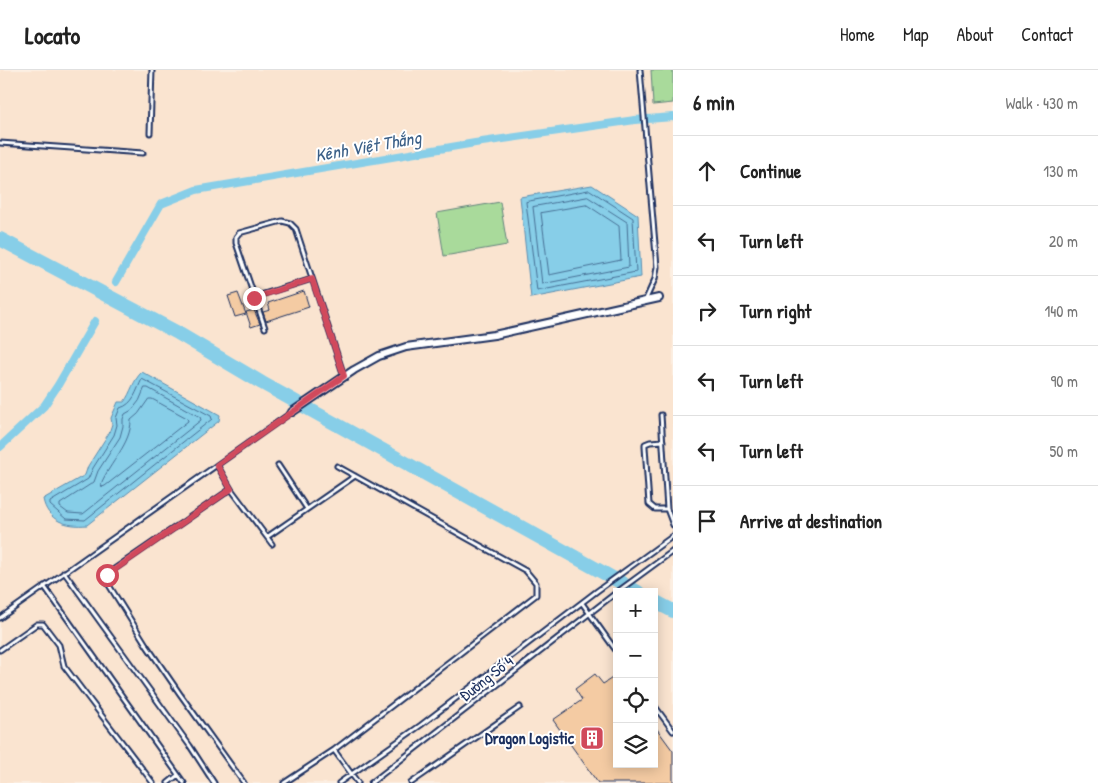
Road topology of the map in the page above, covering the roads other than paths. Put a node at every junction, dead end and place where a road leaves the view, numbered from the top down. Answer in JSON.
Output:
{"nodes":[{"id":1,"x":152,"y":70,"type":"edge"},
{"id":2,"x":640,"y":70,"type":"edge"},
{"id":3,"x":150,"y":132,"type":"dead end"},
{"id":4,"x":0,"y":143,"type":"edge"},
{"id":5,"x":143,"y":153,"type":"dead end"},
{"id":6,"x":312,"y":279,"type":"junction"},
{"id":7,"x":254,"y":298,"type":"junction"},
{"id":8,"x":660,"y":298,"type":"dead end"},
{"id":9,"x":644,"y":302,"type":"junction"},
{"id":10,"x":265,"y":328,"type":"dead end"},
{"id":11,"x":344,"y":376,"type":"junction"},
{"id":12,"x":292,"y":412,"type":"joint"},
{"id":13,"x":661,"y":416,"type":"dead end"},
{"id":14,"x":663,"y":441,"type":"junction"},
{"id":15,"x":217,"y":465,"type":"junction"},
{"id":16,"x":278,"y":465,"type":"dead end"},
{"id":17,"x":337,"y":466,"type":"dead end"},
{"id":18,"x":356,"y":476,"type":"junction"},
{"id":19,"x":231,"y":489,"type":"junction"},
{"id":20,"x":307,"y":509,"type":"junction"},
{"id":21,"x":667,"y":510,"type":"junction"},
{"id":22,"x":673,"y":526,"type":"edge"},
{"id":23,"x":673,"y":536,"type":"edge"},
{"id":24,"x":267,"y":537,"type":"junction"},
{"id":25,"x":272,"y":544,"type":"dead end"},
{"id":26,"x":673,"y":551,"type":"edge"},
{"id":27,"x":64,"y":572,"type":"junction"},
{"id":28,"x":44,"y":586,"type":"junction"},
{"id":29,"x":622,"y":588,"type":"edge"},
{"id":30,"x":613,"y":594,"type":"edge"},
{"id":31,"x":582,"y":602,"type":"junction"},
{"id":32,"x":590,"y":613,"type":"junction"},
{"id":33,"x":0,"y":618,"type":"edge"},
{"id":34,"x":613,"y":646,"type":"edge"},
{"id":35,"x":0,"y":650,"type":"edge"},
{"id":36,"x":520,"y":707,"type":"dead end"},
{"id":37,"x":658,"y":710,"type":"edge"},
{"id":38,"x":673,"y":731,"type":"edge"},
{"id":39,"x":334,"y":750,"type":"junction"},
{"id":40,"x":352,"y":774,"type":"junction"},
{"id":41,"x":178,"y":775,"type":"junction"},
{"id":42,"x":153,"y":783,"type":"edge"},
{"id":43,"x":168,"y":783,"type":"edge"},
{"id":44,"x":184,"y":783,"type":"edge"},
{"id":45,"x":214,"y":783,"type":"edge"},
{"id":46,"x":244,"y":783,"type":"edge"},
{"id":47,"x":284,"y":783,"type":"edge"},
{"id":48,"x":339,"y":783,"type":"edge"},
{"id":49,"x":358,"y":783,"type":"edge"},
{"id":50,"x":371,"y":783,"type":"edge"},
{"id":51,"x":410,"y":783,"type":"edge"}],
"edges":[{"from":1,"to":3,"type":"lane"},
{"from":2,"to":9,"type":"lane"},
{"from":4,"to":5,"type":"lane"},
{"from":6,"to":7,"type":"lane"},
{"from":6,"to":7,"type":"lane"},
{"from":6,"to":11,"type":"lane"},
{"from":7,"to":10,"type":"lane"},
{"from":8,"to":9,"type":"street"},
{"from":9,"to":11,"type":"street"},
{"from":11,"to":12,"type":"street"},
{"from":12,"to":15,"type":"lane"},
{"from":13,"to":14,"type":"lane"},
{"from":14,"to":21,"type":"lane"},
{"from":14,"to":21,"type":"lane"},
{"from":15,"to":19,"type":"lane"},
{"from":15,"to":27,"type":"lane"},
{"from":16,"to":20,"type":"lane"},
{"from":17,"to":18,"type":"lane"},
{"from":18,"to":20,"type":"lane"},
{"from":18,"to":39,"type":"lane"},
{"from":19,"to":24,"type":"lane"},
{"from":19,"to":46,"type":"lane"},
{"from":20,"to":24,"type":"lane"},
{"from":21,"to":22,"type":"lane"},
{"from":23,"to":31,"type":"lane"},
{"from":24,"to":25,"type":"lane"},
{"from":26,"to":29,"type":"lane","name":"Đường Số 4"},
{"from":27,"to":28,"type":"lane"},
{"from":27,"to":45,"type":"lane"},
{"from":28,"to":33,"type":"lane"},
{"from":28,"to":41,"type":"lane"},
{"from":30,"to":32,"type":"lane","name":"Đường Số 4"},
{"from":31,"to":32,"type":"lane"},
{"from":31,"to":40,"type":"lane"},
{"from":32,"to":34,"type":"lane"},
{"from":32,"to":50,"type":"lane","name":"Đường Số 4"},
{"from":35,"to":42,"type":"lane"},
{"from":36,"to":51,"type":"lane"},
{"from":37,"to":38,"type":"lane"},
{"from":39,"to":40,"type":"lane"},
{"from":39,"to":47,"type":"lane"},
{"from":40,"to":48,"type":"lane"},
{"from":40,"to":49,"type":"lane"},
{"from":41,"to":43,"type":"lane"},
{"from":41,"to":44,"type":"lane"}]}
